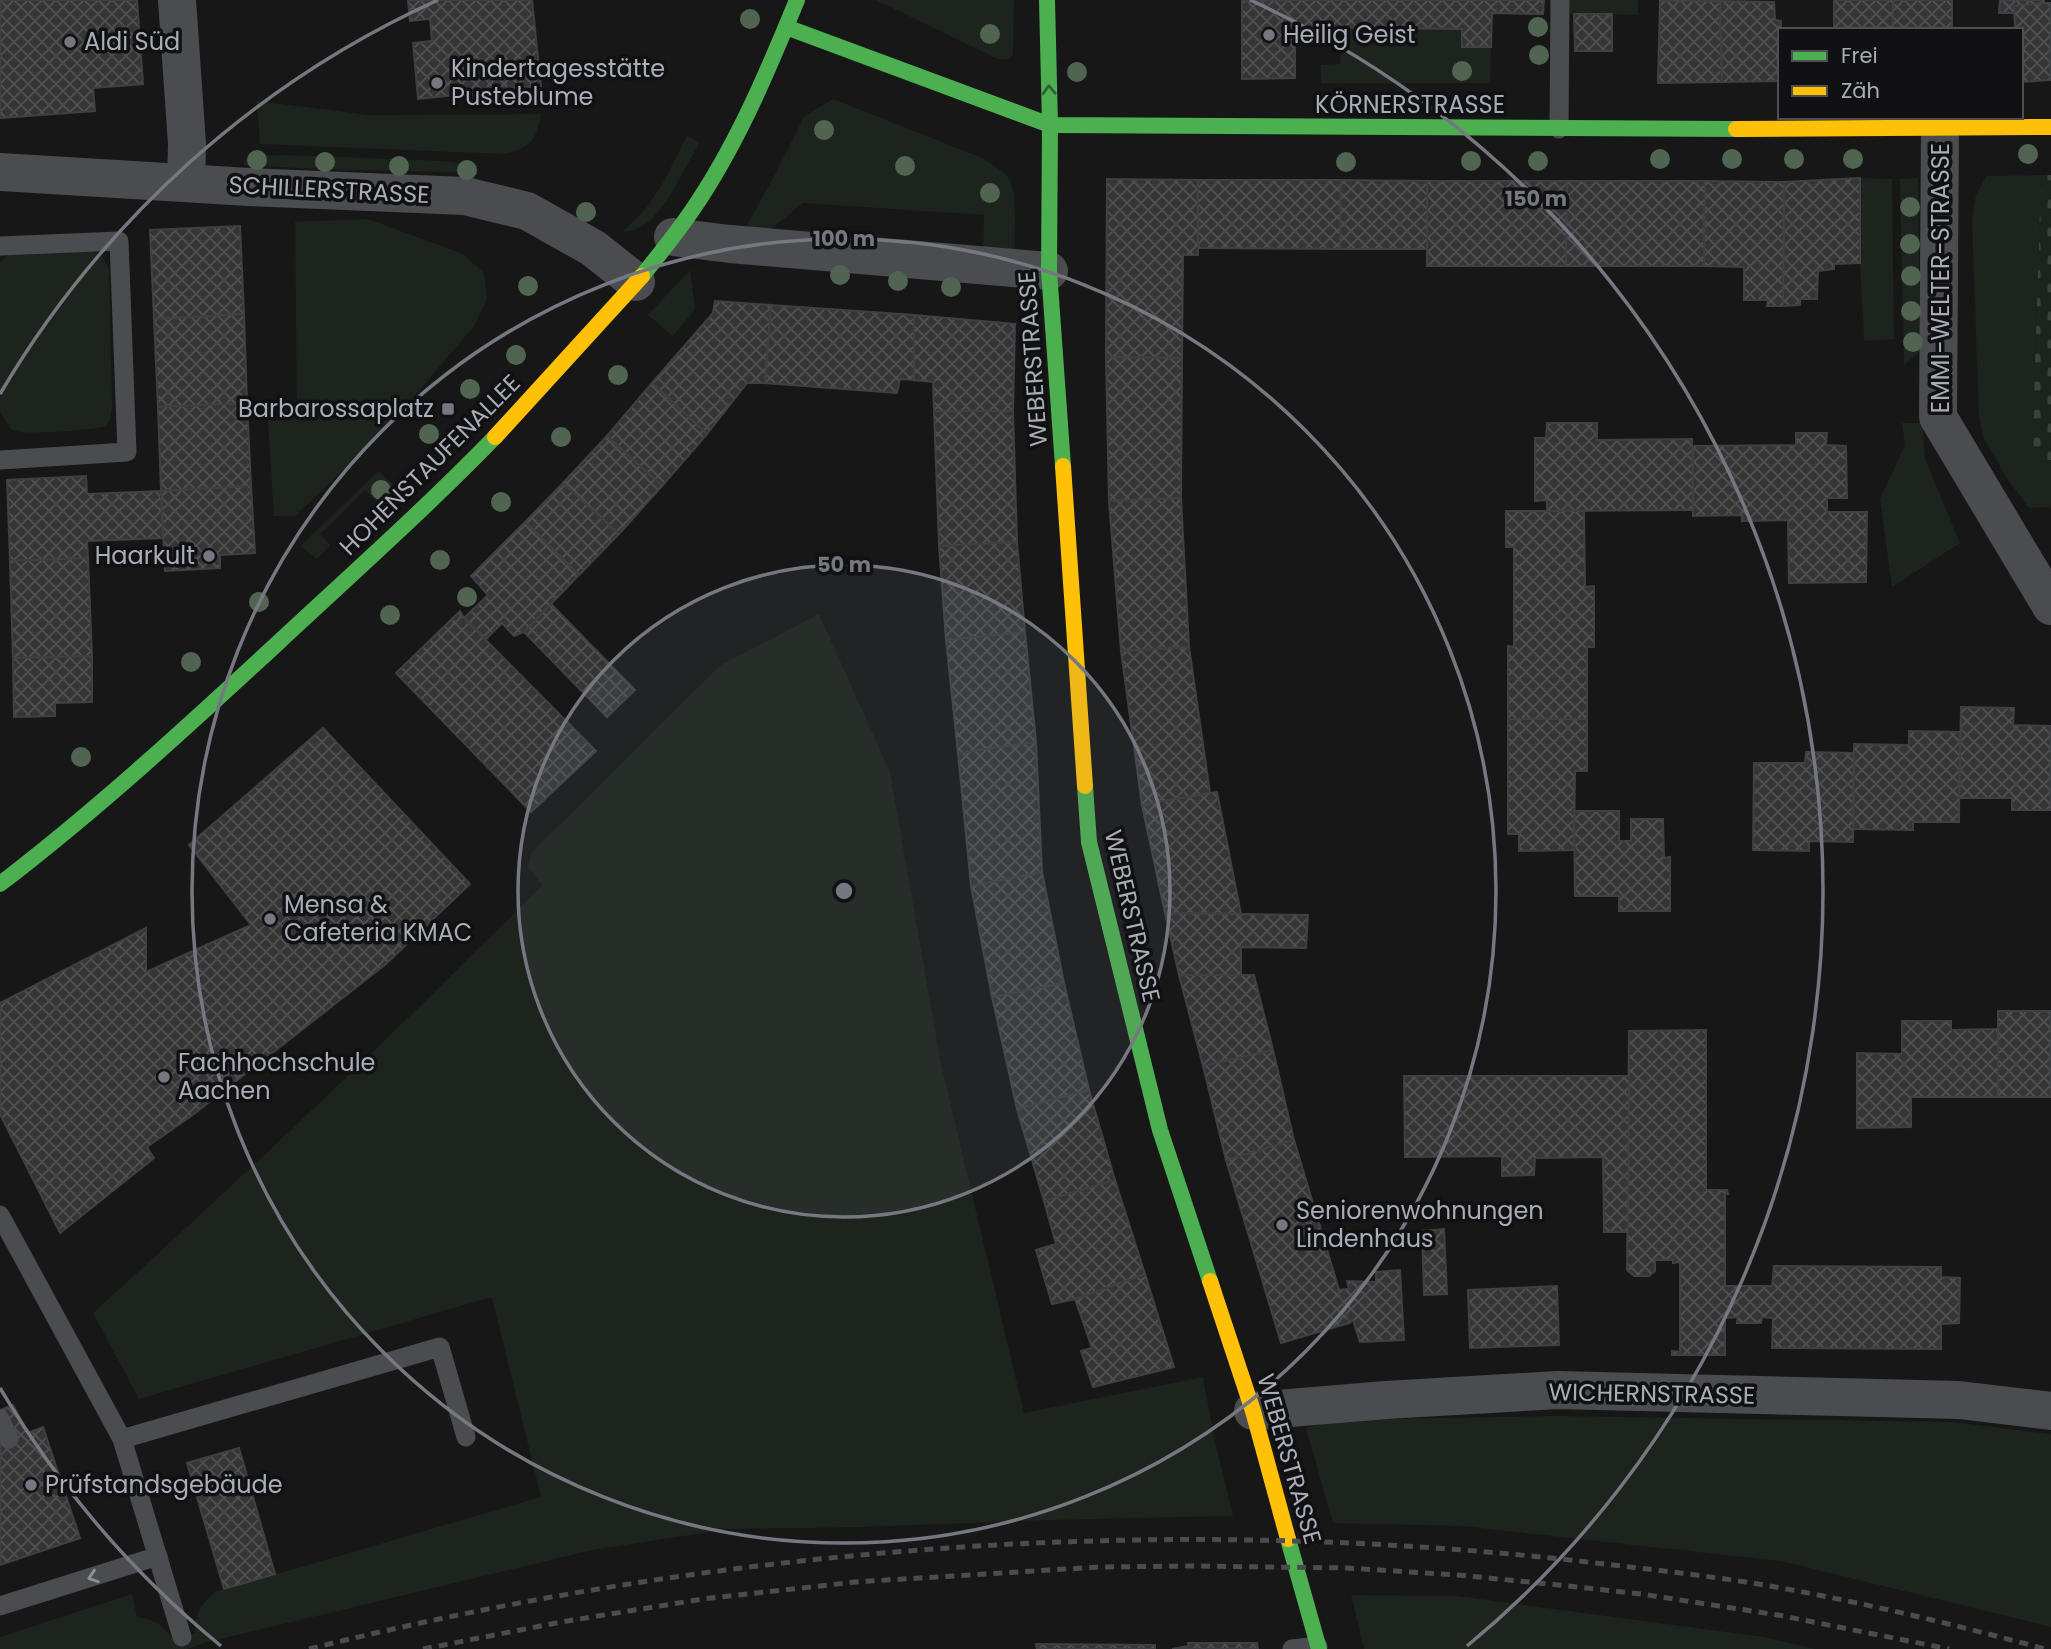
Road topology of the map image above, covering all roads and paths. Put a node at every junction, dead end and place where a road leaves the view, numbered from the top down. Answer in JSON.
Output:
{"nodes":[{"id":1,"x":177,"y":0,"type":"edge"},
{"id":2,"x":797,"y":0,"type":"edge"},
{"id":3,"x":1048,"y":0,"type":"edge"},
{"id":4,"x":1560,"y":0,"type":"edge"},
{"id":5,"x":786,"y":27,"type":"junction"},
{"id":6,"x":1051,"y":125,"type":"junction"},
{"id":7,"x":2051,"y":127,"type":"edge"},
{"id":8,"x":1559,"y":129,"type":"junction"},
{"id":9,"x":1940,"y":129,"type":"junction"},
{"id":10,"x":0,"y":172,"type":"edge"},
{"id":11,"x":186,"y":183,"type":"junction"},
{"id":12,"x":673,"y":237,"type":"junction"},
{"id":13,"x":0,"y":246,"type":"edge"},
{"id":14,"x":1049,"y":271,"type":"junction"},
{"id":15,"x":636,"y":282,"type":"junction"},
{"id":16,"x":0,"y":460,"type":"edge"},
{"id":17,"x":2051,"y":606,"type":"edge"},
{"id":18,"x":0,"y":884,"type":"edge"},
{"id":19,"x":0,"y":1214,"type":"edge"},
{"id":20,"x":2051,"y":1411,"type":"edge"},
{"id":21,"x":0,"y":1419,"type":"edge"},
{"id":22,"x":1257,"y":1423,"type":"junction"},
{"id":23,"x":466,"y":1437,"type":"dead end"},
{"id":24,"x":122,"y":1438,"type":"junction"},
{"id":25,"x":9,"y":1439,"type":"dead end"},
{"id":26,"x":158,"y":1556,"type":"junction"},
{"id":27,"x":0,"y":1606,"type":"edge"},
{"id":28,"x":183,"y":1637,"type":"dead end"},
{"id":29,"x":1319,"y":1647,"type":"edge"},
{"id":30,"x":1292,"y":1649,"type":"edge"}],
"edges":[{"from":1,"to":11,"type":"street"},
{"from":2,"to":5,"type":"street","name":"HOHENSTAUFENALLEE"},
{"from":6,"to":3,"type":"street","one_way":true},
{"from":4,"to":8,"type":"lane"},
{"from":5,"to":6,"type":"street","name":"KÖRNERSTRASSE"},
{"from":5,"to":12,"type":"street","name":"HOHENSTAUFENALLEE"},
{"from":6,"to":8,"type":"street","name":"KÖRNERSTRASSE"},
{"from":6,"to":14,"type":"street","name":"WEBERSTRASSE"},
{"from":7,"to":9,"type":"street","name":"KÖRNERSTRASSE"},
{"from":8,"to":9,"type":"street","name":"KÖRNERSTRASSE"},
{"from":9,"to":17,"type":"street","name":"EMMI-WELTER-STRASSE"},
{"from":10,"to":11,"type":"street","name":"SCHILLERSTRASSE"},
{"from":11,"to":15,"type":"street","name":"SCHILLERSTRASSE"},
{"from":12,"to":14,"type":"street"},
{"from":12,"to":15,"type":"street","name":"HOHENSTAUFENALLEE"},
{"from":13,"to":16,"type":"lane"},
{"from":14,"to":22,"type":"street","name":"WEBERSTRASSE"},
{"from":15,"to":18,"type":"street","name":"HOHENSTAUFENALLEE"},
{"from":19,"to":24,"type":"lane"},
{"from":20,"to":22,"type":"street","name":"WICHERNSTRASSE"},
{"from":21,"to":25,"type":"lane"},
{"from":22,"to":29,"type":"street","name":"WEBERSTRASSE"},
{"from":23,"to":24,"type":"lane"},
{"from":24,"to":26,"type":"lane"},
{"from":26,"to":27,"type":"lane","one_way":true},
{"from":26,"to":28,"type":"lane"},
{"from":29,"to":30,"type":"lane"}]}
